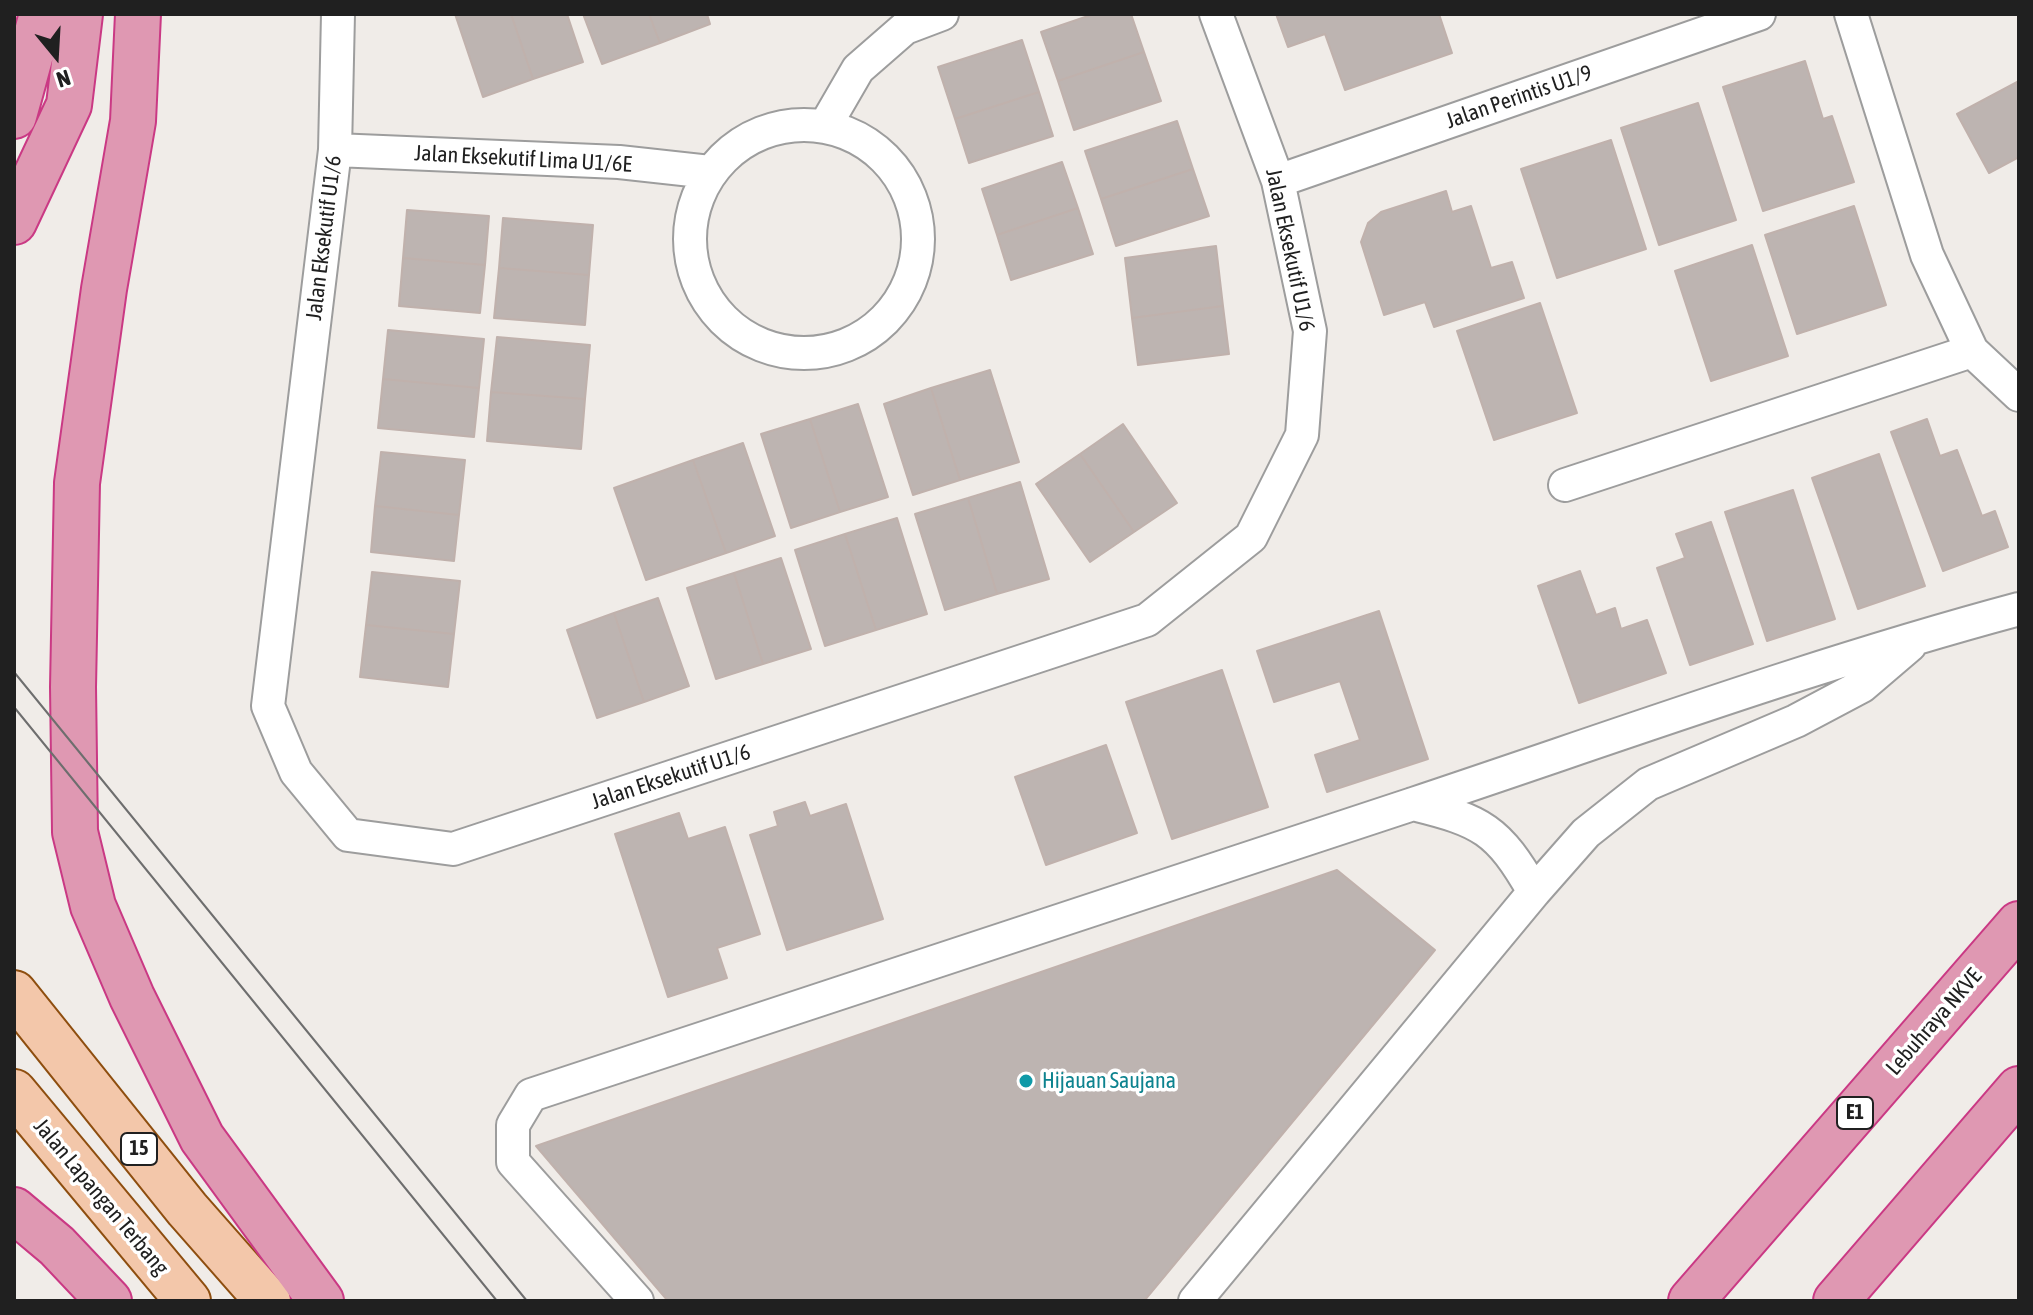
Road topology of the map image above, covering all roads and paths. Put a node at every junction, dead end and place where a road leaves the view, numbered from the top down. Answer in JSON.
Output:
{"nodes":[{"id":1,"x":42,"y":14,"type":"edge"},
{"id":2,"x":80,"y":14,"type":"edge"},
{"id":3,"x":138,"y":14,"type":"edge"},
{"id":4,"x":338,"y":14,"type":"edge"},
{"id":5,"x":942,"y":14,"type":"edge"},
{"id":6,"x":1216,"y":14,"type":"edge"},
{"id":7,"x":1759,"y":14,"type":"edge"},
{"id":8,"x":1851,"y":14,"type":"edge"},
{"id":9,"x":1690,"y":25,"type":"edge"},
{"id":10,"x":14,"y":116,"type":"edge"},
{"id":11,"x":825,"y":126,"type":"junction"},
{"id":12,"x":335,"y":150,"type":"junction"},
{"id":13,"x":710,"y":172,"type":"junction"},
{"id":14,"x":1278,"y":181,"type":"junction"},
{"id":15,"x":14,"y":222,"type":"edge"},
{"id":16,"x":1972,"y":351,"type":"junction"},
{"id":17,"x":2019,"y":395,"type":"edge"},
{"id":18,"x":1565,"y":485,"type":"dead end"},
{"id":19,"x":2019,"y":609,"type":"edge"},
{"id":20,"x":1921,"y":635,"type":"junction"},
{"id":21,"x":1413,"y":804,"type":"junction"},
{"id":22,"x":1534,"y":892,"type":"junction"},
{"id":23,"x":2019,"y":924,"type":"edge"},
{"id":24,"x":14,"y":993,"type":"edge"},
{"id":25,"x":2019,"y":1089,"type":"edge"},
{"id":26,"x":14,"y":1092,"type":"edge"},
{"id":27,"x":14,"y":1210,"type":"edge"},
{"id":28,"x":109,"y":1301,"type":"edge"},
{"id":29,"x":188,"y":1301,"type":"edge"},
{"id":30,"x":268,"y":1301,"type":"edge"},
{"id":31,"x":321,"y":1301,"type":"edge"},
{"id":32,"x":637,"y":1301,"type":"edge"},
{"id":33,"x":1195,"y":1301,"type":"edge"},
{"id":34,"x":1691,"y":1301,"type":"edge"},
{"id":35,"x":1836,"y":1301,"type":"edge"}],
"edges":[{"from":1,"to":10,"type":"highway"},
{"from":2,"to":15,"type":"highway"},
{"from":3,"to":31,"type":"highway"},
{"from":4,"to":12,"type":"street","name":"Jalan Eksekutif U1/6"},
{"from":5,"to":11,"type":"street"},
{"from":6,"to":14,"type":"street","name":"Jalan Eksekutif U1/6"},
{"from":7,"to":9,"type":"street","name":"Jalan Perintis U1/9"},
{"from":8,"to":16,"type":"street"},
{"from":9,"to":14,"type":"street","name":"Jalan Perintis U1/9"},
{"from":11,"to":13,"type":"street"},
{"from":11,"to":13,"type":"street"},
{"from":12,"to":13,"type":"street","name":"Jalan Eksekutif Lima U1/6E"},
{"from":12,"to":14,"type":"street","name":"Jalan Eksekutif U1/6"},
{"from":16,"to":17,"type":"street"},
{"from":16,"to":18,"type":"street"},
{"from":19,"to":20,"type":"street"},
{"from":20,"to":21,"type":"street"},
{"from":20,"to":22,"type":"street"},
{"from":21,"to":22,"type":"street"},
{"from":21,"to":32,"type":"street"},
{"from":22,"to":33,"type":"street"},
{"from":23,"to":34,"type":"highway","name":"Lebuhraya NKVE","number":"E1"},
{"from":24,"to":30,"type":"main road","number":"15"},
{"from":25,"to":35,"type":"highway"},
{"from":26,"to":29,"type":"main road","name":"Jalan Lapangan Terbang"},
{"from":27,"to":28,"type":"highway"}]}
